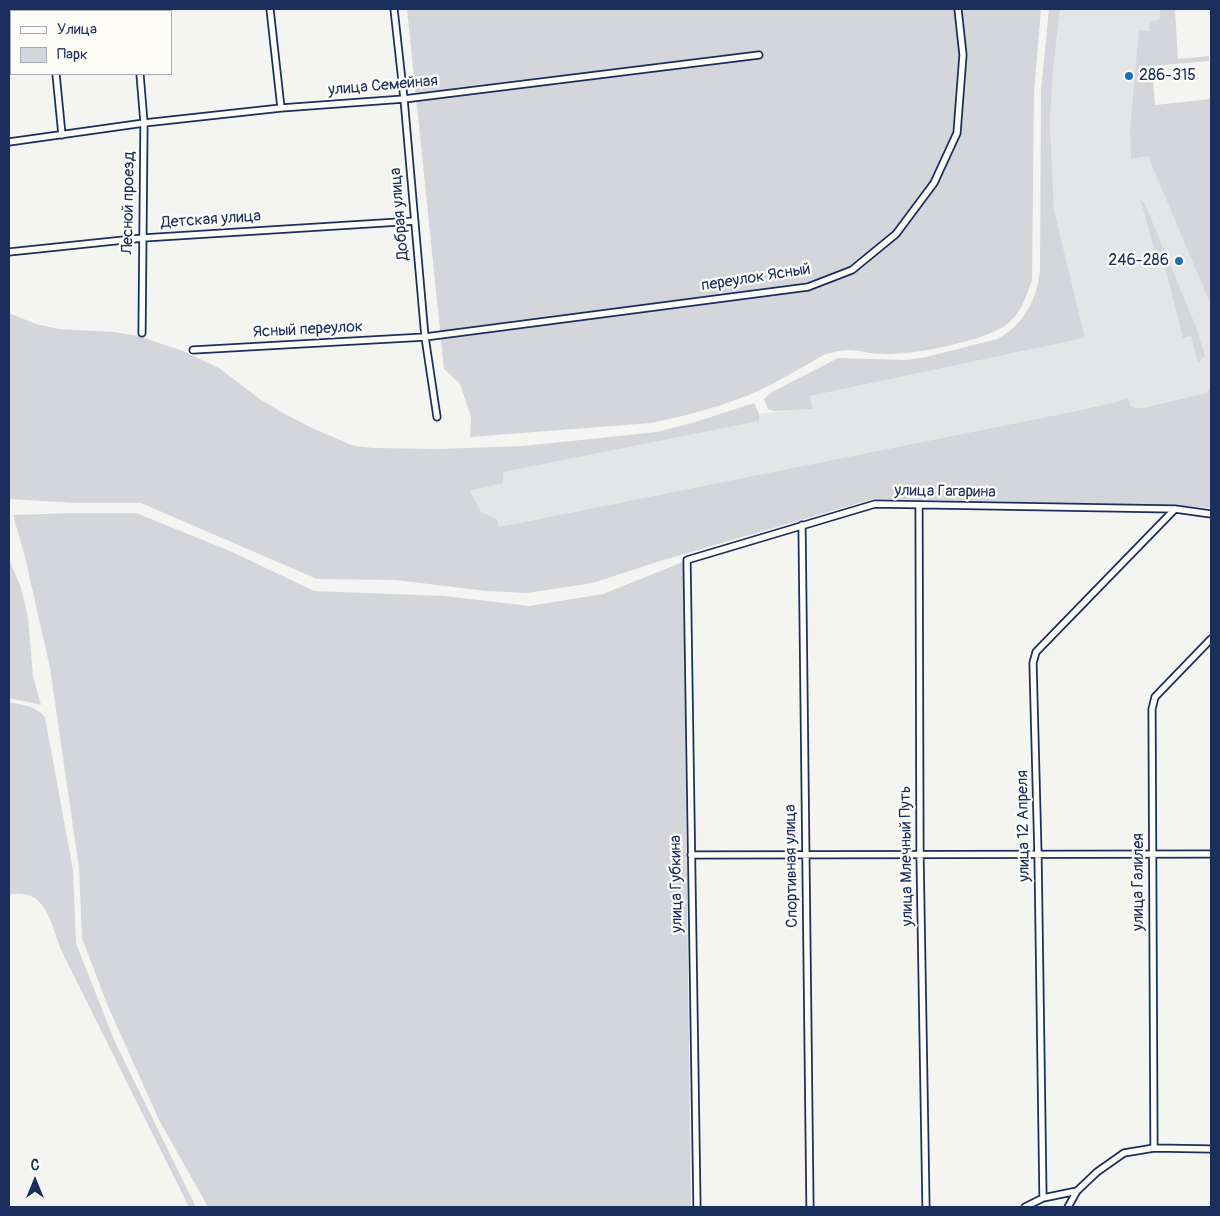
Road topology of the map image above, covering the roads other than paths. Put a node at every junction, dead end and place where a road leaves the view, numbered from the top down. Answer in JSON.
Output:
{"nodes":[{"id":1,"x":270,"y":9,"type":"edge"},
{"id":2,"x":394,"y":9,"type":"edge"},
{"id":3,"x":958,"y":9,"type":"edge"},
{"id":4,"x":759,"y":55,"type":"dead end"},
{"id":5,"x":56,"y":75,"type":"edge"},
{"id":6,"x":140,"y":75,"type":"edge"},
{"id":7,"x":404,"y":99,"type":"junction"},
{"id":8,"x":281,"y":108,"type":"junction"},
{"id":9,"x":144,"y":123,"type":"junction"},
{"id":10,"x":62,"y":135,"type":"junction"},
{"id":11,"x":9,"y":142,"type":"edge"},
{"id":12,"x":415,"y":221,"type":"junction"},
{"id":13,"x":143,"y":238,"type":"junction"},
{"id":14,"x":9,"y":252,"type":"edge"},
{"id":15,"x":142,"y":333,"type":"dead end"},
{"id":16,"x":425,"y":337,"type":"junction"},
{"id":17,"x":193,"y":350,"type":"dead end"},
{"id":18,"x":437,"y":417,"type":"dead end"},
{"id":19,"x":918,"y":505,"type":"junction"},
{"id":20,"x":1174,"y":509,"type":"junction"},
{"id":21,"x":1211,"y":514,"type":"edge"},
{"id":22,"x":802,"y":525,"type":"junction"},
{"id":23,"x":687,"y":560,"type":"joint"},
{"id":24,"x":1211,"y":639,"type":"edge"},
{"id":25,"x":920,"y":854,"type":"junction"},
{"id":26,"x":1211,"y":854,"type":"edge"},
{"id":27,"x":691,"y":855,"type":"junction"},
{"id":28,"x":1038,"y":855,"type":"junction"},
{"id":29,"x":1153,"y":855,"type":"junction"},
{"id":30,"x":805,"y":856,"type":"junction"},
{"id":31,"x":1154,"y":1148,"type":"junction"},
{"id":32,"x":1211,"y":1149,"type":"edge"},
{"id":33,"x":1077,"y":1191,"type":"junction"},
{"id":34,"x":1043,"y":1198,"type":"junction"},
{"id":35,"x":697,"y":1207,"type":"edge"},
{"id":36,"x":810,"y":1207,"type":"edge"},
{"id":37,"x":926,"y":1207,"type":"edge"},
{"id":38,"x":1025,"y":1207,"type":"edge"},
{"id":39,"x":1068,"y":1207,"type":"edge"}],
"edges":[{"from":1,"to":8,"type":"street"},
{"from":2,"to":7,"type":"street","name":"Добрая улица"},
{"from":3,"to":16,"type":"street","name":"переулок Ясный"},
{"from":4,"to":7,"type":"street","name":"улица Семейная"},
{"from":5,"to":10,"type":"street"},
{"from":6,"to":9,"type":"street","name":"Лесной проезд"},
{"from":7,"to":8,"type":"street","name":"улица Семейная"},
{"from":7,"to":12,"type":"street","name":"Добрая улица"},
{"from":8,"to":9,"type":"street","name":"улица Семейная"},
{"from":9,"to":10,"type":"street","name":"улица Семейная"},
{"from":9,"to":13,"type":"street","name":"Лесной проезд"},
{"from":10,"to":11,"type":"street","name":"улица Семейная"},
{"from":12,"to":13,"type":"street","name":"Детская улица"},
{"from":12,"to":16,"type":"street","name":"Добрая улица"},
{"from":13,"to":14,"type":"street","name":"Детская улица"},
{"from":13,"to":15,"type":"street","name":"Лесной проезд"},
{"from":16,"to":17,"type":"street","name":"Ясный переулок"},
{"from":16,"to":18,"type":"street","name":"Добрая улица"},
{"from":19,"to":20,"type":"street","name":"улица Гагарина"},
{"from":19,"to":22,"type":"street","name":"улица Гагарина"},
{"from":19,"to":25,"type":"street","name":"улица Млечный Путь"},
{"from":20,"to":21,"type":"street","name":"улица Гагарина"},
{"from":20,"to":28,"type":"street","name":"улица 12 Апреля"},
{"from":22,"to":23,"type":"street","name":"улица Гагарина"},
{"from":22,"to":30,"type":"street","name":"Спортивная улица"},
{"from":23,"to":27,"type":"street","name":"улица Губкина"},
{"from":24,"to":29,"type":"street","name":"улица Галилея"},
{"from":25,"to":28,"type":"street"},
{"from":25,"to":30,"type":"street"},
{"from":25,"to":37,"type":"street","name":"улица Млечный Путь"},
{"from":26,"to":29,"type":"street"},
{"from":27,"to":30,"type":"street"},
{"from":27,"to":35,"type":"street","name":"улица Губкина"},
{"from":28,"to":29,"type":"street"},
{"from":28,"to":34,"type":"street","name":"улица 12 Апреля"},
{"from":29,"to":31,"type":"street","name":"улица Галилея"},
{"from":30,"to":36,"type":"street","name":"Спортивная улица"},
{"from":31,"to":32,"type":"street"},
{"from":31,"to":33,"type":"street"},
{"from":33,"to":34,"type":"street"},
{"from":33,"to":39,"type":"street"},
{"from":34,"to":38,"type":"street"}]}
